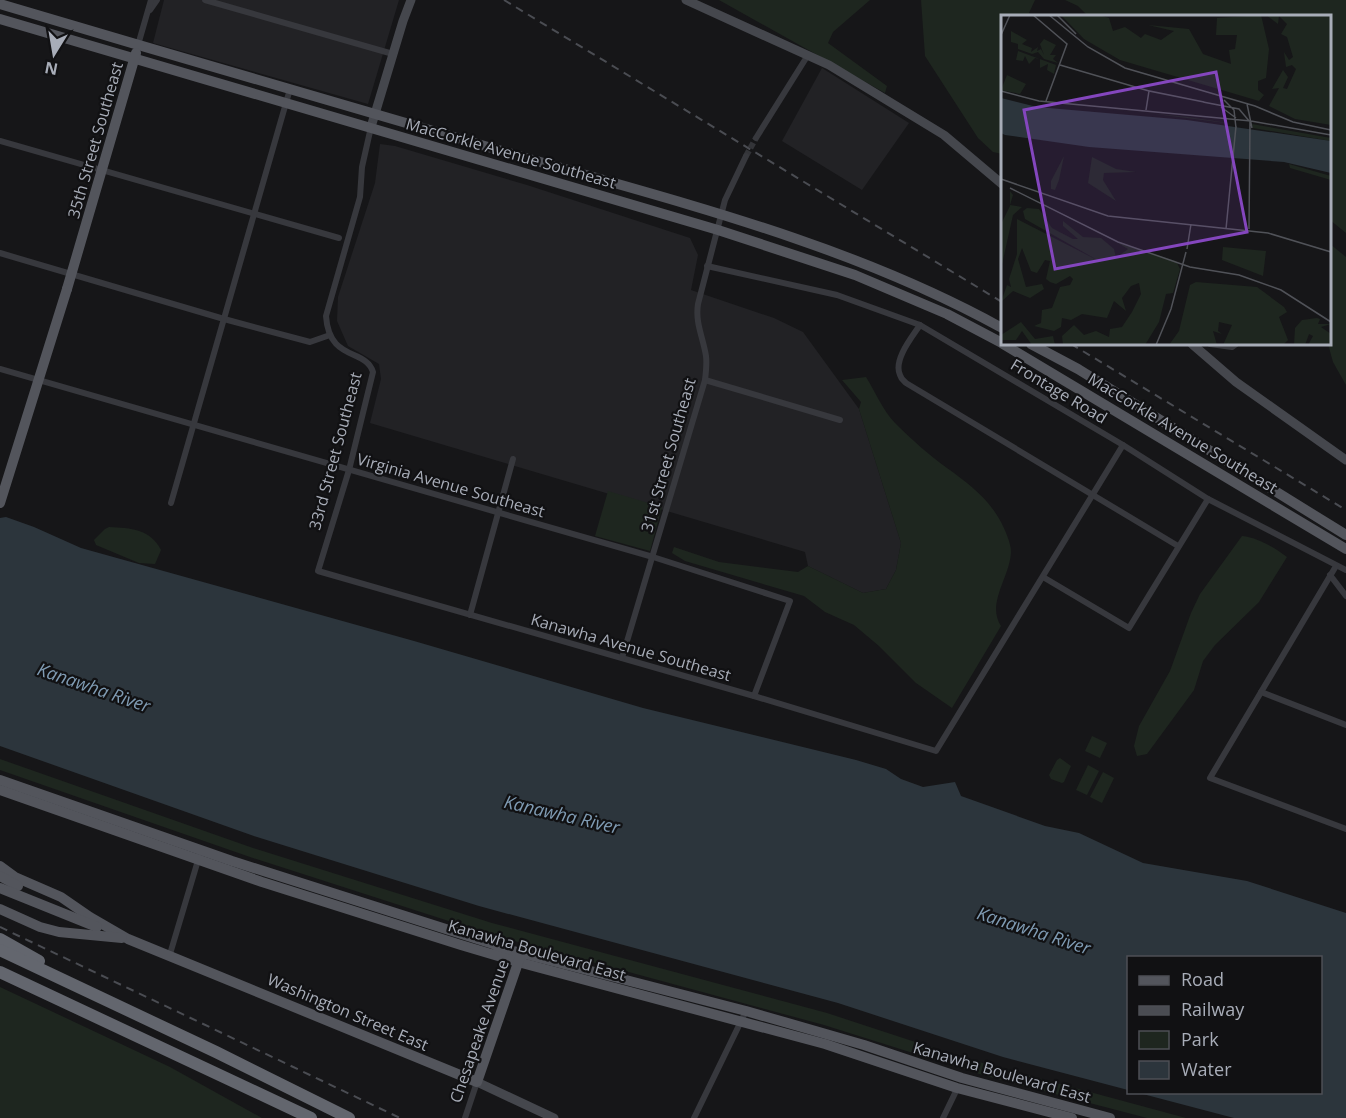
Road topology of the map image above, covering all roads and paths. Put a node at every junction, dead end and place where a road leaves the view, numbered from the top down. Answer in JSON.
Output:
{"nodes":[{"id":1,"x":151,"y":0,"type":"edge"},
{"id":2,"x":157,"y":0,"type":"edge"},
{"id":3,"x":205,"y":0,"type":"edge"},
{"id":4,"x":411,"y":0,"type":"edge"},
{"id":5,"x":686,"y":0,"type":"edge"},
{"id":6,"x":0,"y":4,"type":"edge"},
{"id":7,"x":147,"y":16,"type":"junction"},
{"id":8,"x":0,"y":19,"type":"edge"},
{"id":9,"x":138,"y":46,"type":"junction"},
{"id":10,"x":393,"y":54,"type":"junction"},
{"id":11,"x":808,"y":55,"type":"junction"},
{"id":12,"x":134,"y":60,"type":"junction"},
{"id":13,"x":290,"y":89,"type":"junction"},
{"id":14,"x":286,"y":102,"type":"junction"},
{"id":15,"x":375,"y":113,"type":"junction"},
{"id":16,"x":371,"y":127,"type":"junction"},
{"id":17,"x":756,"y":138,"type":"tunnel mouth"},
{"id":18,"x":0,"y":141,"type":"edge"},
{"id":19,"x":746,"y":156,"type":"tunnel mouth"},
{"id":20,"x":102,"y":170,"type":"junction"},
{"id":21,"x":1001,"y":183,"type":"edge"},
{"id":22,"x":254,"y":213,"type":"junction"},
{"id":23,"x":723,"y":214,"type":"junction"},
{"id":24,"x":718,"y":230,"type":"junction"},
{"id":25,"x":339,"y":238,"type":"dead end"},
{"id":26,"x":0,"y":253,"type":"edge"},
{"id":27,"x":707,"y":266,"type":"junction"},
{"id":28,"x":72,"y":273,"type":"junction"},
{"id":29,"x":224,"y":320,"type":"junction"},
{"id":30,"x":920,"y":325,"type":"junction"},
{"id":31,"x":1001,"y":328,"type":"edge"},
{"id":32,"x":330,"y":335,"type":"junction"},
{"id":33,"x":1001,"y":342,"type":"edge"},
{"id":34,"x":1007,"y":345,"type":"edge"},
{"id":35,"x":1033,"y":345,"type":"edge"},
{"id":36,"x":1193,"y":345,"type":"edge"},
{"id":37,"x":1217,"y":345,"type":"edge"},
{"id":38,"x":1235,"y":345,"type":"edge"},
{"id":39,"x":0,"y":369,"type":"edge"},
{"id":40,"x":705,"y":380,"type":"junction"},
{"id":41,"x":840,"y":420,"type":"dead end"},
{"id":42,"x":194,"y":424,"type":"junction"},
{"id":43,"x":1123,"y":445,"type":"junction"},
{"id":44,"x":513,"y":459,"type":"dead end"},
{"id":45,"x":1346,"y":460,"type":"edge"},
{"id":46,"x":349,"y":470,"type":"junction"},
{"id":47,"x":1091,"y":495,"type":"junction"},
{"id":48,"x":1208,"y":499,"type":"junction"},
{"id":49,"x":0,"y":503,"type":"edge"},
{"id":50,"x":171,"y":503,"type":"dead end"},
{"id":51,"x":498,"y":512,"type":"junction"},
{"id":52,"x":1346,"y":535,"type":"edge"},
{"id":53,"x":1178,"y":546,"type":"junction"},
{"id":54,"x":1346,"y":549,"type":"edge"},
{"id":55,"x":653,"y":557,"type":"junction"},
{"id":56,"x":1336,"y":566,"type":"junction"},
{"id":57,"x":1346,"y":570,"type":"edge"},
{"id":58,"x":318,"y":571,"type":"joint"},
{"id":59,"x":1330,"y":575,"type":"junction"},
{"id":60,"x":1043,"y":577,"type":"junction"},
{"id":61,"x":1346,"y":596,"type":"edge"},
{"id":62,"x":470,"y":615,"type":"junction"},
{"id":63,"x":622,"y":658,"type":"junction"},
{"id":64,"x":1261,"y":692,"type":"junction"},
{"id":65,"x":754,"y":696,"type":"junction"},
{"id":66,"x":1346,"y":725,"type":"edge"},
{"id":67,"x":0,"y":780,"type":"edge"},
{"id":68,"x":0,"y":790,"type":"edge"},
{"id":69,"x":1346,"y":829,"type":"edge"},
{"id":70,"x":199,"y":855,"type":"junction"},
{"id":71,"x":0,"y":867,"type":"edge"},
{"id":72,"x":0,"y":876,"type":"edge"},
{"id":73,"x":0,"y":888,"type":"edge"},
{"id":74,"x":0,"y":909,"type":"edge"},
{"id":75,"x":90,"y":917,"type":"junction"},
{"id":76,"x":0,"y":939,"type":"edge"},
{"id":77,"x":128,"y":939,"type":"junction"},
{"id":78,"x":493,"y":944,"type":"junction"},
{"id":79,"x":0,"y":950,"type":"edge"},
{"id":80,"x":170,"y":954,"type":"junction"},
{"id":81,"x":519,"y":958,"type":"junction"},
{"id":82,"x":574,"y":967,"type":"junction"},
{"id":83,"x":0,"y":972,"type":"edge"},
{"id":84,"x":95,"y":994,"type":"junction"},
{"id":85,"x":746,"y":1011,"type":"junction"},
{"id":86,"x":741,"y":1021,"type":"junction"},
{"id":87,"x":477,"y":1082,"type":"junction"},
{"id":88,"x":960,"y":1083,"type":"junction"},
{"id":89,"x":311,"y":1118,"type":"edge"},
{"id":90,"x":349,"y":1118,"type":"edge"},
{"id":91,"x":465,"y":1118,"type":"edge"},
{"id":92,"x":554,"y":1118,"type":"edge"},
{"id":93,"x":694,"y":1118,"type":"edge"},
{"id":94,"x":943,"y":1118,"type":"edge"},
{"id":95,"x":1072,"y":1118,"type":"edge"},
{"id":96,"x":1110,"y":1118,"type":"edge"}],
"edges":[{"from":1,"to":7,"type":"street","name":"35th Street Southeast"},
{"from":2,"to":7,"type":"street"},
{"from":3,"to":10,"type":"street"},
{"from":4,"to":10,"type":"street"},
{"from":5,"to":11,"type":"street"},
{"from":6,"to":9,"type":"main road","name":"MacCorkle Avenue Southeast"},
{"from":7,"to":9,"type":"street","name":"35th Street Southeast"},
{"from":8,"to":12,"type":"main road","name":"MacCorkle Avenue Southeast"},
{"from":9,"to":12,"type":"main road","name":"35th Street Southeast"},
{"from":9,"to":13,"type":"main road","name":"MacCorkle Avenue Southeast"},
{"from":10,"to":15,"type":"street"},
{"from":11,"to":17,"type":"street"},
{"from":11,"to":21,"type":"street"},
{"from":12,"to":14,"type":"main road","name":"MacCorkle Avenue Southeast"},
{"from":12,"to":20,"type":"main road","name":"35th Street Southeast"},
{"from":13,"to":14,"type":"street"},
{"from":13,"to":15,"type":"main road","name":"MacCorkle Avenue Southeast"},
{"from":14,"to":16,"type":"main road","name":"MacCorkle Avenue Southeast"},
{"from":14,"to":22,"type":"street"},
{"from":15,"to":16,"type":"street"},
{"from":15,"to":23,"type":"main road","name":"MacCorkle Avenue Southeast"},
{"from":16,"to":24,"type":"main road","name":"MacCorkle Avenue Southeast"},
{"from":16,"to":32,"type":"street"},
{"from":18,"to":20,"type":"street"},
{"from":19,"to":23,"type":"street","name":"31st Street Southeast"},
{"from":20,"to":22,"type":"street"},
{"from":20,"to":28,"type":"main road","name":"35th Street Southeast"},
{"from":22,"to":25,"type":"street"},
{"from":22,"to":29,"type":"street"},
{"from":23,"to":24,"type":"street","name":"31st Street Southeast"},
{"from":23,"to":31,"type":"main road","name":"MacCorkle Avenue Southeast"},
{"from":24,"to":27,"type":"street","name":"31st Street Southeast"},
{"from":24,"to":33,"type":"main road","name":"MacCorkle Avenue Southeast"},
{"from":26,"to":28,"type":"street"},
{"from":27,"to":30,"type":"street","name":"Frontage Road"},
{"from":27,"to":40,"type":"street","name":"31st Street Southeast"},
{"from":28,"to":29,"type":"street"},
{"from":28,"to":49,"type":"main road","name":"35th Street Southeast","bridge":true},
{"from":29,"to":32,"type":"street"},
{"from":29,"to":42,"type":"street"},
{"from":30,"to":43,"type":"street","name":"Frontage Road"},
{"from":30,"to":47,"type":"street"},
{"from":32,"to":46,"type":"street","name":"33rd Street Southeast"},
{"from":34,"to":54,"type":"main road","name":"MacCorkle Avenue Southeast"},
{"from":35,"to":52,"type":"main road","name":"MacCorkle Avenue Southeast"},
{"from":36,"to":45,"type":"street"},
{"from":37,"to":38,"type":"street"},
{"from":39,"to":42,"type":"street","name":"Virginia Avenue Southeast"},
{"from":40,"to":41,"type":"street"},
{"from":40,"to":55,"type":"street","name":"31st Street Southeast"},
{"from":42,"to":46,"type":"street","name":"Virginia Avenue Southeast"},
{"from":42,"to":50,"type":"street"},
{"from":43,"to":47,"type":"street"},
{"from":43,"to":48,"type":"street","name":"Frontage Road"},
{"from":44,"to":51,"type":"street"},
{"from":46,"to":51,"type":"street","name":"Virginia Avenue Southeast"},
{"from":46,"to":58,"type":"street","name":"33rd Street Southeast"},
{"from":47,"to":53,"type":"street"},
{"from":47,"to":60,"type":"street"},
{"from":48,"to":53,"type":"street"},
{"from":48,"to":56,"type":"street","name":"Frontage Road"},
{"from":51,"to":55,"type":"street","name":"Virginia Avenue Southeast"},
{"from":51,"to":62,"type":"street"},
{"from":53,"to":60,"type":"street"},
{"from":55,"to":63,"type":"street","name":"31st Street Southeast"},
{"from":55,"to":65,"type":"street","name":"Virginia Avenue Southeast"},
{"from":56,"to":57,"type":"street","name":"Frontage Road"},
{"from":56,"to":59,"type":"street"},
{"from":58,"to":62,"type":"street","name":"Kanawha Avenue Southeast"},
{"from":59,"to":61,"type":"street"},
{"from":59,"to":64,"type":"street"},
{"from":60,"to":65,"type":"street","name":"Kanawha Avenue Southeast"},
{"from":62,"to":63,"type":"street","name":"Kanawha Avenue Southeast"},
{"from":63,"to":65,"type":"street","name":"Kanawha Avenue Southeast"},
{"from":64,"to":66,"type":"street"},
{"from":64,"to":69,"type":"street"},
{"from":67,"to":70,"type":"main road","name":"Kanawha Boulevard East"},
{"from":68,"to":70,"type":"main road","name":"Kanawha Boulevard East"},
{"from":70,"to":78,"type":"main road","name":"Kanawha Boulevard East"},
{"from":70,"to":80,"type":"street"},
{"from":70,"to":81,"type":"main road","name":"Kanawha Boulevard East"},
{"from":71,"to":75,"type":"main road","name":"Washington Street East"},
{"from":72,"to":75,"type":"main road"},
{"from":73,"to":77,"type":"main road"},
{"from":74,"to":77,"type":"main road","name":"Washington Street East"},
{"from":75,"to":77,"type":"main road","name":"Washington Street East"},
{"from":76,"to":84,"type":"highway"},
{"from":77,"to":80,"type":"main road","name":"Washington Street East"},
{"from":78,"to":81,"type":"main road","name":"Kanawha Boulevard East"},
{"from":78,"to":82,"type":"main road","name":"Kanawha Boulevard East"},
{"from":79,"to":84,"type":"highway"},
{"from":80,"to":87,"type":"main road","name":"Washington Street East"},
{"from":81,"to":82,"type":"main road","name":"Kanawha Boulevard East"},
{"from":81,"to":86,"type":"main road","name":"Kanawha Boulevard East"},
{"from":81,"to":87,"type":"main road","name":"Chesapeake Avenue"},
{"from":82,"to":85,"type":"main road","name":"Kanawha Boulevard East"},
{"from":83,"to":89,"type":"highway"},
{"from":84,"to":90,"type":"highway"},
{"from":85,"to":86,"type":"street"},
{"from":85,"to":88,"type":"main road","name":"Kanawha Boulevard East"},
{"from":86,"to":88,"type":"main road","name":"Kanawha Boulevard East"},
{"from":86,"to":93,"type":"street"},
{"from":87,"to":91,"type":"street","name":"Chesapeake Avenue"},
{"from":87,"to":92,"type":"street","name":"Washington Street East"},
{"from":88,"to":94,"type":"street"},
{"from":88,"to":95,"type":"main road","name":"Kanawha Boulevard East"},
{"from":88,"to":96,"type":"main road","name":"Kanawha Boulevard East"}]}
